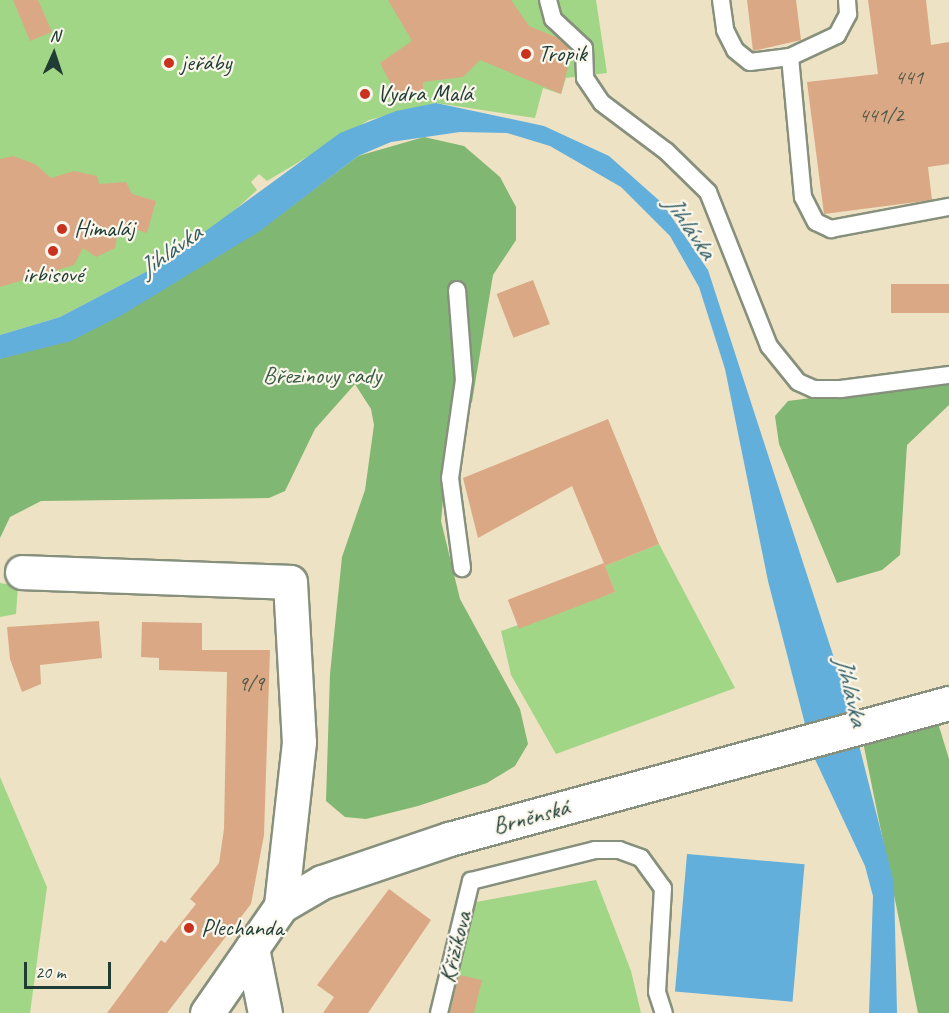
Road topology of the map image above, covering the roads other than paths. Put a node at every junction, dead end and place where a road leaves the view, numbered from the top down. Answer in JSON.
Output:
{"nodes":[{"id":1,"x":548,"y":0,"type":"edge"},
{"id":2,"x":721,"y":0,"type":"edge"},
{"id":3,"x":847,"y":0,"type":"edge"},
{"id":4,"x":790,"y":57,"type":"junction"},
{"id":5,"x":949,"y":207,"type":"edge"},
{"id":6,"x":458,"y":290,"type":"dead end"},
{"id":7,"x":949,"y":375,"type":"edge"},
{"id":8,"x":462,"y":568,"type":"dead end"},
{"id":9,"x":22,"y":572,"type":"dead end"},
{"id":10,"x":949,"y":703,"type":"edge"},
{"id":11,"x":281,"y":906,"type":"junction"},
{"id":12,"x":252,"y":948,"type":"junction"},
{"id":13,"x":207,"y":1013,"type":"edge"},
{"id":14,"x":265,"y":1013,"type":"edge"},
{"id":15,"x":439,"y":1013,"type":"edge"},
{"id":16,"x":664,"y":1013,"type":"edge"}],
"edges":[{"from":1,"to":7,"type":"lane"},
{"from":2,"to":4,"type":"lane"},
{"from":3,"to":4,"type":"lane"},
{"from":4,"to":5,"type":"lane"},
{"from":6,"to":8,"type":"lane"},
{"from":9,"to":11,"type":"street"},
{"from":10,"to":11,"type":"street","name":"Brněnská"},
{"from":11,"to":12,"type":"street","name":"Brněnská"},
{"from":12,"to":13,"type":"street","name":"Brněnská"},
{"from":12,"to":14,"type":"street"},
{"from":15,"to":16,"type":"lane","name":"Křižíkova"}]}
